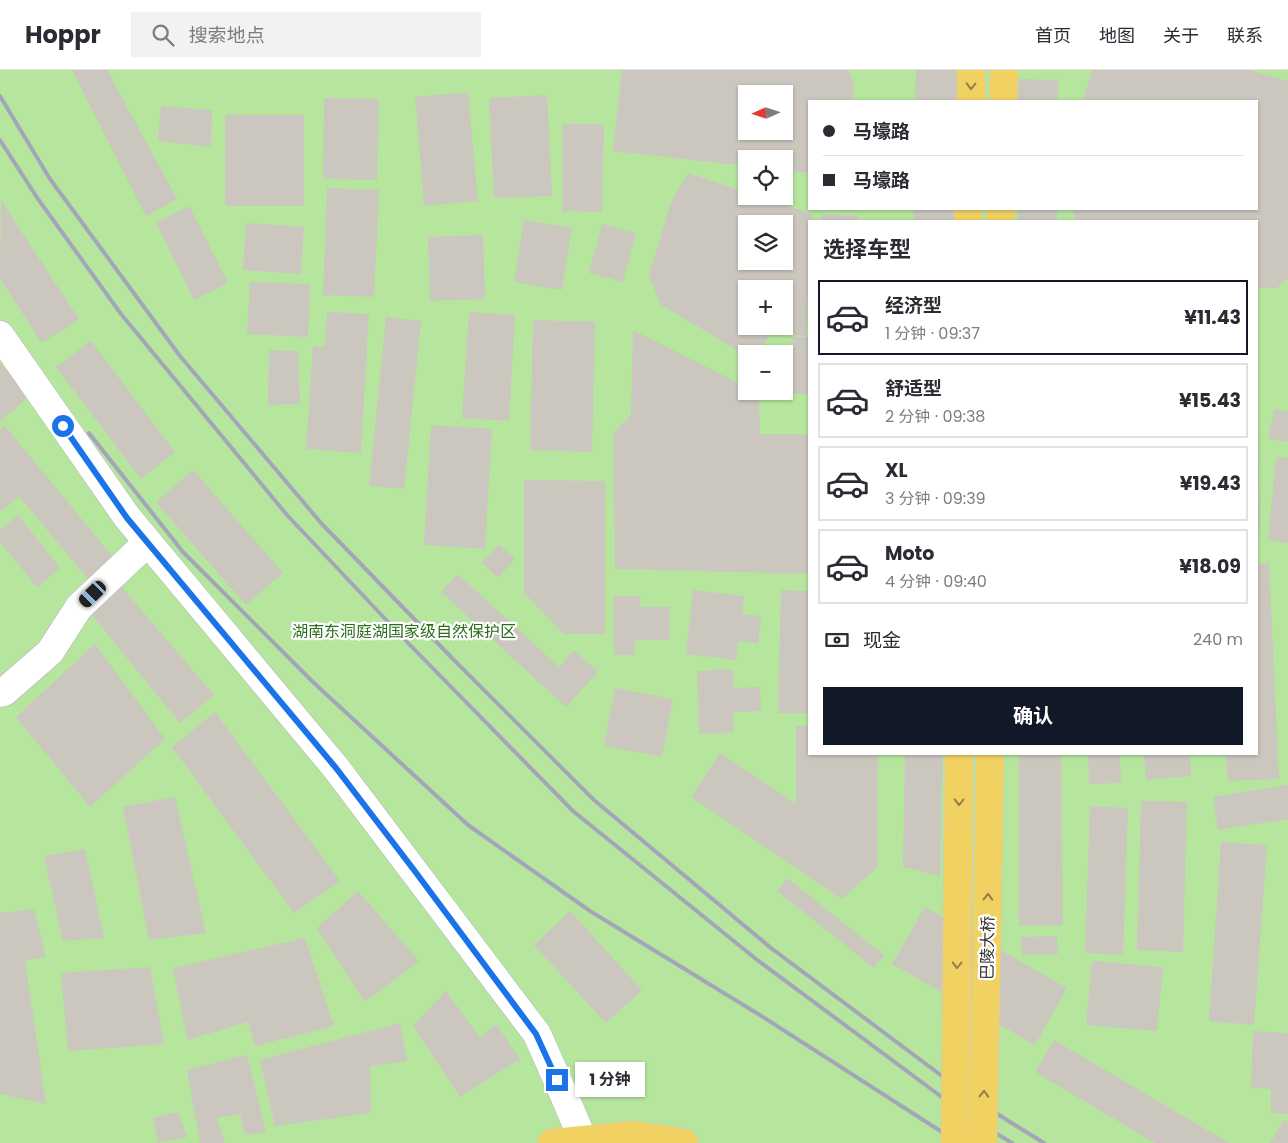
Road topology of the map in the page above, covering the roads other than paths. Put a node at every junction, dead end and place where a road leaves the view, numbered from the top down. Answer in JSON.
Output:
{"nodes":[{"id":1,"x":972,"y":70,"type":"edge"},
{"id":2,"x":1004,"y":70,"type":"edge"},
{"id":3,"x":971,"y":100,"type":"edge"},
{"id":4,"x":1003,"y":100,"type":"edge"},
{"id":5,"x":0,"y":335,"type":"edge"},
{"id":6,"x":148,"y":542,"type":"junction"},
{"id":7,"x":0,"y":693,"type":"edge"},
{"id":8,"x":959,"y":755,"type":"edge"},
{"id":9,"x":990,"y":755,"type":"edge"},
{"id":10,"x":582,"y":1140,"type":"junction"},
{"id":11,"x":552,"y":1143,"type":"edge"},
{"id":12,"x":684,"y":1143,"type":"edge"},
{"id":13,"x":955,"y":1143,"type":"edge"},
{"id":14,"x":984,"y":1143,"type":"edge"}],
"edges":[{"from":1,"to":3,"type":"main road","one_way":true},
{"from":2,"to":4,"type":"main road"},
{"from":5,"to":6,"type":"street"},
{"from":6,"to":7,"type":"street"},
{"from":6,"to":10,"type":"street"},
{"from":8,"to":13,"type":"main road","name":"巴陵大桥","one_way":true,"bridge":true},
{"from":14,"to":9,"type":"main road","name":"巴陵大桥","one_way":true,"bridge":true},
{"from":10,"to":11,"type":"main road"},
{"from":10,"to":12,"type":"main road"}]}
